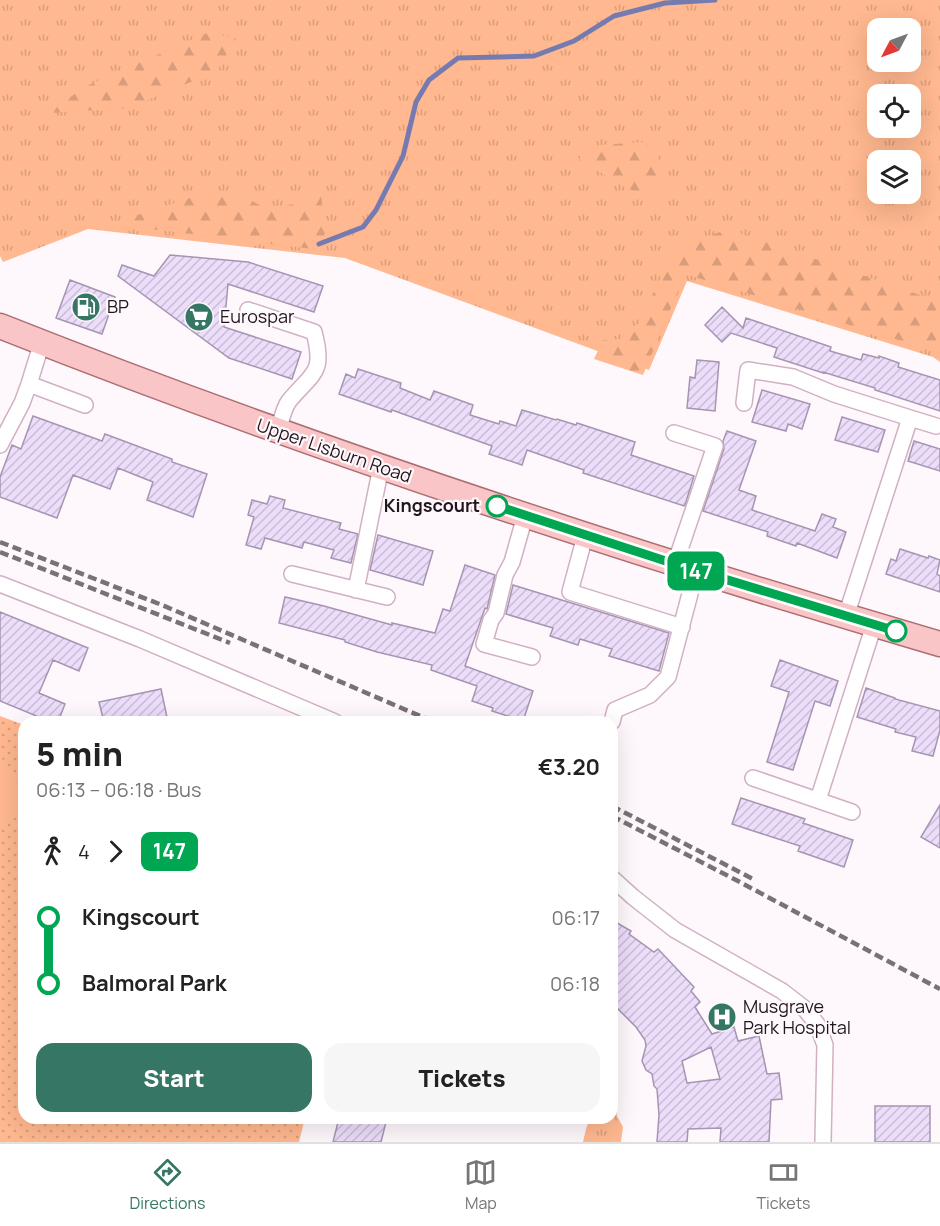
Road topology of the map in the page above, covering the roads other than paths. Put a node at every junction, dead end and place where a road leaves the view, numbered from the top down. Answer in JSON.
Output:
{"nodes":[{"id":1,"x":248,"y":310,"type":"dead end"},
{"id":2,"x":0,"y":326,"type":"edge"},
{"id":3,"x":42,"y":342,"type":"junction"},
{"id":4,"x":29,"y":384,"type":"junction"},
{"id":5,"x":744,"y":403,"type":"dead end"},
{"id":6,"x":85,"y":405,"type":"dead end"},
{"id":7,"x":910,"y":418,"type":"junction"},
{"id":8,"x":936,"y":426,"type":"dead end"},
{"id":9,"x":278,"y":432,"type":"junction"},
{"id":10,"x":674,"y":433,"type":"dead end"},
{"id":11,"x":0,"y":445,"type":"edge"},
{"id":12,"x":381,"y":467,"type":"junction"},
{"id":13,"x":525,"y":516,"type":"junction"},
{"id":14,"x":585,"y":536,"type":"junction"},
{"id":15,"x":686,"y":568,"type":"junction"},
{"id":16,"x":292,"y":574,"type":"dead end"},
{"id":17,"x":0,"y":584,"type":"edge"},
{"id":18,"x":356,"y":590,"type":"junction"},
{"id":19,"x":387,"y":597,"type":"dead end"},
{"id":20,"x":846,"y":616,"type":"junction"},
{"id":21,"x":874,"y":625,"type":"junction"},
{"id":22,"x":682,"y":627,"type":"junction"},
{"id":23,"x":940,"y":644,"type":"edge"},
{"id":24,"x":532,"y":657,"type":"dead end"},
{"id":25,"x":321,"y":716,"type":"edge"},
{"id":26,"x":614,"y":716,"type":"edge"},
{"id":27,"x":753,"y":778,"type":"dead end"},
{"id":28,"x":818,"y":800,"type":"junction"},
{"id":29,"x":852,"y":812,"type":"dead end"},
{"id":30,"x":618,"y":883,"type":"edge"},
{"id":31,"x":823,"y":1142,"type":"edge"}],
"edges":[{"from":1,"to":9,"type":"street"},
{"from":2,"to":3,"type":"main road","name":"Upper Lisburn Road"},
{"from":3,"to":4,"type":"street"},
{"from":3,"to":9,"type":"main road","name":"Upper Lisburn Road"},
{"from":4,"to":6,"type":"street"},
{"from":4,"to":11,"type":"street"},
{"from":5,"to":7,"type":"street"},
{"from":7,"to":8,"type":"street"},
{"from":7,"to":20,"type":"street"},
{"from":9,"to":12,"type":"main road","name":"Upper Lisburn Road"},
{"from":10,"to":15,"type":"street"},
{"from":12,"to":13,"type":"main road","name":"Upper Lisburn Road"},
{"from":12,"to":18,"type":"street"},
{"from":13,"to":14,"type":"main road","name":"Upper Lisburn Road"},
{"from":13,"to":24,"type":"street"},
{"from":14,"to":15,"type":"main road","name":"Upper Lisburn Road"},
{"from":14,"to":22,"type":"street"},
{"from":15,"to":20,"type":"main road","name":"Upper Lisburn Road"},
{"from":15,"to":22,"type":"street"},
{"from":16,"to":18,"type":"street"},
{"from":17,"to":25,"type":"street"},
{"from":18,"to":19,"type":"street"},
{"from":20,"to":21,"type":"main road","name":"Upper Lisburn Road"},
{"from":21,"to":23,"type":"main road","name":"Upper Lisburn Road"},
{"from":21,"to":28,"type":"street"},
{"from":22,"to":26,"type":"street"},
{"from":27,"to":28,"type":"street"},
{"from":28,"to":29,"type":"street"},
{"from":30,"to":31,"type":"street"}]}
